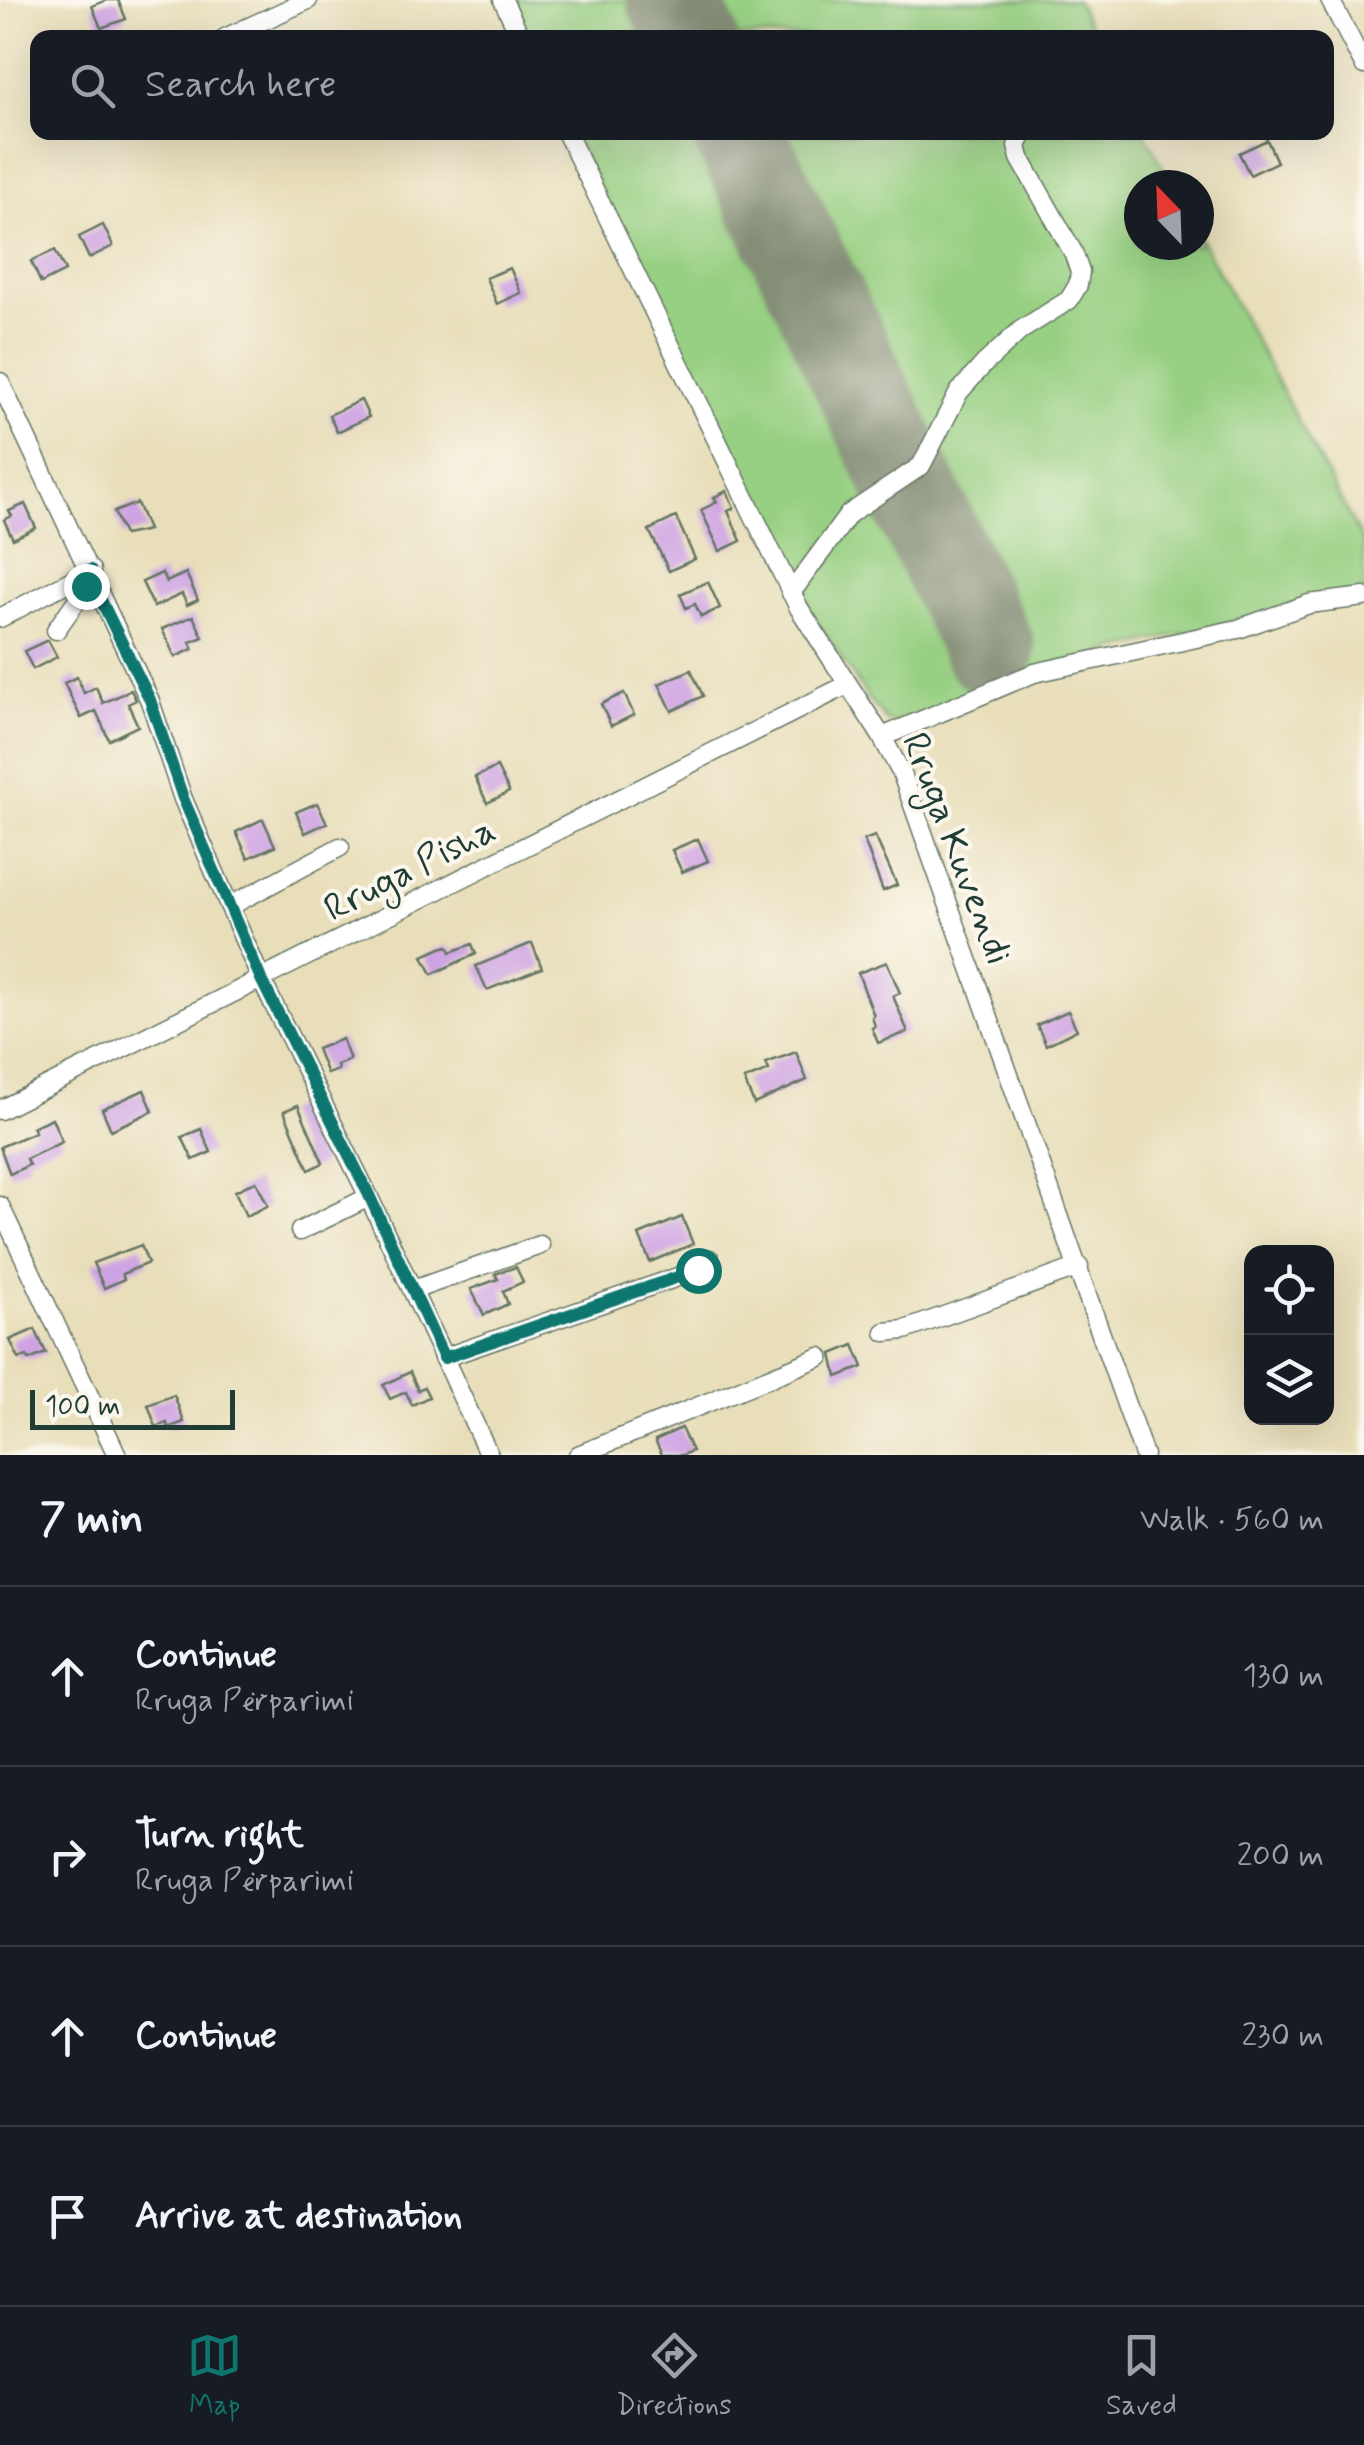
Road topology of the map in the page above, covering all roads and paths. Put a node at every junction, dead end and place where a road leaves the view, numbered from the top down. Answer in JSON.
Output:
{"nodes":[{"id":1,"x":308,"y":0,"type":"edge"},
{"id":2,"x":503,"y":0,"type":"edge"},
{"id":3,"x":1330,"y":0,"type":"edge"},
{"id":4,"x":242,"y":30,"type":"edge"},
{"id":5,"x":517,"y":30,"type":"edge"},
{"id":6,"x":1364,"y":64,"type":"edge"},
{"id":7,"x":570,"y":140,"type":"edge"},
{"id":8,"x":1020,"y":140,"type":"edge"},
{"id":9,"x":0,"y":382,"type":"edge"},
{"id":10,"x":87,"y":571,"type":"junction"},
{"id":11,"x":791,"y":593,"type":"junction"},
{"id":12,"x":1364,"y":597,"type":"edge"},
{"id":13,"x":2,"y":624,"type":"edge"},
{"id":14,"x":56,"y":630,"type":"dead end"},
{"id":15,"x":847,"y":685,"type":"junction"},
{"id":16,"x":882,"y":737,"type":"junction"},
{"id":17,"x":340,"y":847,"type":"dead end"},
{"id":18,"x":230,"y":906,"type":"junction"},
{"id":19,"x":261,"y":979,"type":"junction"},
{"id":20,"x":0,"y":1110,"type":"edge"},
{"id":21,"x":369,"y":1197,"type":"junction"},
{"id":22,"x":0,"y":1206,"type":"edge"},
{"id":23,"x":300,"y":1231,"type":"dead end"},
{"id":24,"x":540,"y":1245,"type":"dead end"},
{"id":25,"x":710,"y":1259,"type":"dead end"},
{"id":26,"x":1079,"y":1267,"type":"junction"},
{"id":27,"x":412,"y":1290,"type":"junction"},
{"id":28,"x":885,"y":1332,"type":"dead end"},
{"id":29,"x":820,"y":1357,"type":"dead end"},
{"id":30,"x":444,"y":1358,"type":"junction"},
{"id":31,"x":117,"y":1455,"type":"edge"},
{"id":32,"x":488,"y":1455,"type":"edge"},
{"id":33,"x":578,"y":1455,"type":"edge"},
{"id":34,"x":1144,"y":1455,"type":"edge"}],
"edges":[{"from":1,"to":4,"type":"street"},
{"from":2,"to":5,"type":"street"},
{"from":3,"to":6,"type":"street"},
{"from":7,"to":11,"type":"street","name":"Rruga Kuvendi"},
{"from":8,"to":11,"type":"street"},
{"from":9,"to":10,"type":"street"},
{"from":10,"to":13,"type":"street"},
{"from":10,"to":14,"type":"street"},
{"from":10,"to":18,"type":"street"},
{"from":11,"to":15,"type":"street","name":"Rruga Kuvendi"},
{"from":12,"to":16,"type":"street"},
{"from":15,"to":16,"type":"street","name":"Rruga Kuvendi"},
{"from":15,"to":19,"type":"street","name":"Rruga Pisha"},
{"from":16,"to":26,"type":"street","name":"Rruga Kuvendi"},
{"from":17,"to":18,"type":"street"},
{"from":18,"to":19,"type":"street"},
{"from":19,"to":20,"type":"street","name":"Rruga Pisha"},
{"from":19,"to":21,"type":"street"},
{"from":21,"to":23,"type":"street"},
{"from":21,"to":27,"type":"street"},
{"from":22,"to":31,"type":"street"},
{"from":24,"to":27,"type":"street"},
{"from":25,"to":30,"type":"street"},
{"from":26,"to":28,"type":"street"},
{"from":26,"to":34,"type":"street","name":"Rruga Kuvendi"},
{"from":27,"to":30,"type":"street"},
{"from":29,"to":33,"type":"street"},
{"from":30,"to":32,"type":"street"}]}
